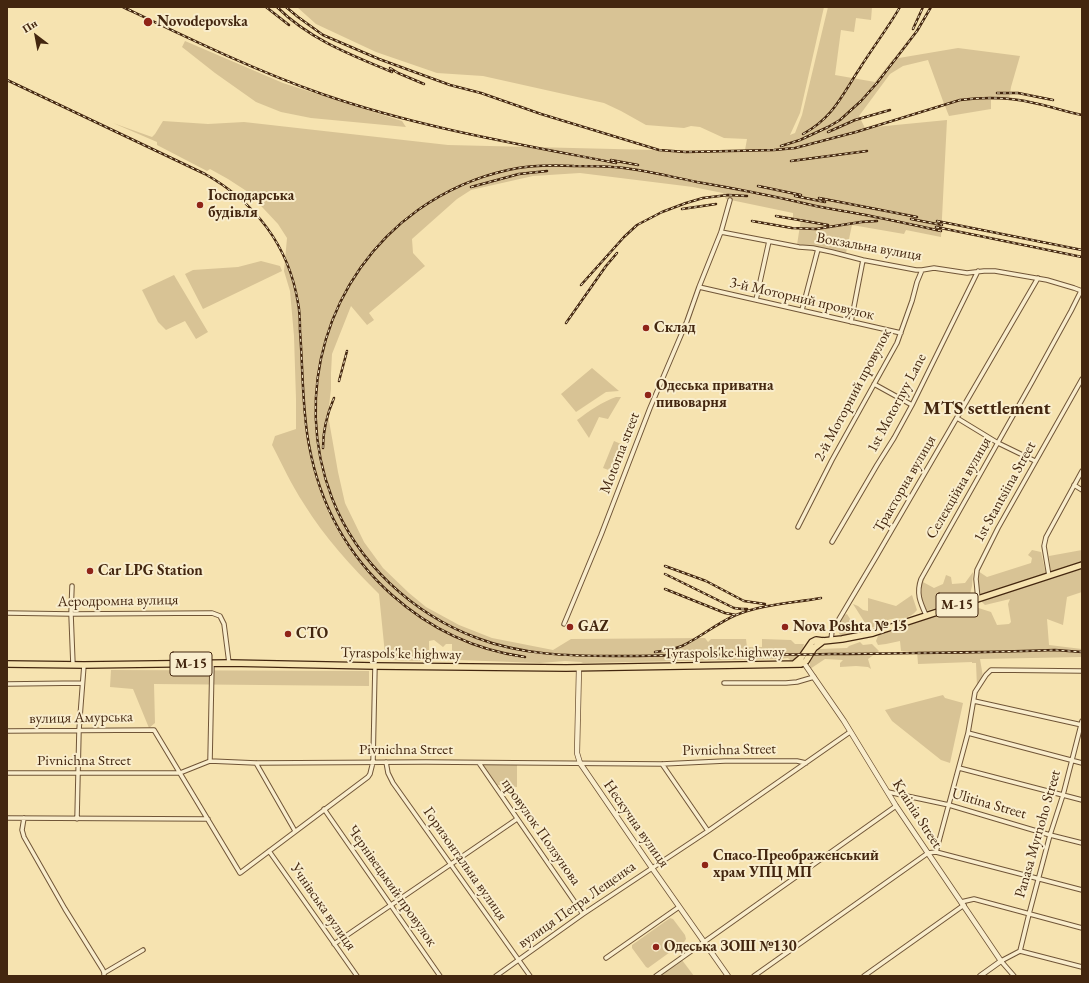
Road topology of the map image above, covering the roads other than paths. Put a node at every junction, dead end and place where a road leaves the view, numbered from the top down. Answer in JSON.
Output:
{"nodes":[{"id":1,"x":730,"y":200,"type":"dead end"},
{"id":2,"x":721,"y":232,"type":"junction"},
{"id":3,"x":769,"y":241,"type":"junction"},
{"id":4,"x":818,"y":249,"type":"junction"},
{"id":5,"x":862,"y":260,"type":"junction"},
{"id":6,"x":922,"y":270,"type":"junction"},
{"id":7,"x":978,"y":271,"type":"junction"},
{"id":8,"x":1038,"y":278,"type":"junction"},
{"id":9,"x":699,"y":287,"type":"junction"},
{"id":10,"x":1081,"y":291,"type":"edge"},
{"id":11,"x":756,"y":300,"type":"junction"},
{"id":12,"x":802,"y":310,"type":"junction"},
{"id":13,"x":851,"y":322,"type":"junction"},
{"id":14,"x":901,"y":333,"type":"junction"},
{"id":15,"x":1082,"y":379,"type":"edge"},
{"id":16,"x":874,"y":384,"type":"junction"},
{"id":17,"x":912,"y":405,"type":"junction"},
{"id":18,"x":957,"y":418,"type":"junction"},
{"id":19,"x":998,"y":444,"type":"junction"},
{"id":20,"x":1035,"y":461,"type":"junction"},
{"id":21,"x":1082,"y":471,"type":"edge"},
{"id":22,"x":1074,"y":485,"type":"junction"},
{"id":23,"x":1082,"y":490,"type":"edge"},
{"id":24,"x":798,"y":527,"type":"dead end"},
{"id":25,"x":832,"y":542,"type":"dead end"},
{"id":26,"x":1082,"y":565,"type":"edge"},
{"id":27,"x":1050,"y":576,"type":"junction"},
{"id":28,"x":72,"y":586,"type":"dead end"},
{"id":29,"x":978,"y":599,"type":"junction"},
{"id":30,"x":7,"y":613,"type":"edge"},
{"id":31,"x":71,"y":614,"type":"junction"},
{"id":32,"x":926,"y":615,"type":"junction"},
{"id":33,"x":564,"y":624,"type":"dead end"},
{"id":34,"x":831,"y":640,"type":"junction"},
{"id":35,"x":803,"y":660,"type":"junction"},
{"id":36,"x":212,"y":663,"type":"junction"},
{"id":37,"x":229,"y":663,"type":"junction"},
{"id":38,"x":7,"y":664,"type":"edge"},
{"id":39,"x":73,"y":665,"type":"junction"},
{"id":40,"x":84,"y":665,"type":"junction"},
{"id":41,"x":375,"y":666,"type":"junction"},
{"id":42,"x":579,"y":668,"type":"junction"},
{"id":43,"x":1082,"y":671,"type":"edge"},
{"id":44,"x":814,"y":677,"type":"junction"},
{"id":45,"x":82,"y":683,"type":"junction"},
{"id":46,"x":724,"y":683,"type":"dead end"},
{"id":47,"x":7,"y":684,"type":"edge"},
{"id":48,"x":974,"y":701,"type":"junction"},
{"id":49,"x":1082,"y":723,"type":"edge"},
{"id":50,"x":79,"y":730,"type":"junction"},
{"id":51,"x":7,"y":731,"type":"edge"},
{"id":52,"x":850,"y":732,"type":"junction"},
{"id":53,"x":968,"y":733,"type":"junction"},
{"id":54,"x":1071,"y":760,"type":"junction"},
{"id":55,"x":210,"y":762,"type":"junction"},
{"id":56,"x":256,"y":762,"type":"junction"},
{"id":57,"x":373,"y":762,"type":"junction"},
{"id":58,"x":386,"y":762,"type":"junction"},
{"id":59,"x":479,"y":763,"type":"junction"},
{"id":60,"x":580,"y":763,"type":"junction"},
{"id":61,"x":806,"y":763,"type":"junction"},
{"id":62,"x":1082,"y":763,"type":"edge"},
{"id":63,"x":662,"y":764,"type":"junction"},
{"id":64,"x":959,"y":768,"type":"junction"},
{"id":65,"x":7,"y":773,"type":"edge"},
{"id":66,"x":78,"y":773,"type":"junction"},
{"id":67,"x":180,"y":773,"type":"junction"},
{"id":68,"x":888,"y":792,"type":"junction"},
{"id":69,"x":1063,"y":795,"type":"junction"},
{"id":70,"x":1082,"y":800,"type":"edge"},
{"id":71,"x":949,"y":805,"type":"junction"},
{"id":72,"x":896,"y":806,"type":"junction"},
{"id":73,"x":324,"y":809,"type":"junction"},
{"id":74,"x":7,"y":818,"type":"edge"},
{"id":75,"x":24,"y":818,"type":"junction"},
{"id":76,"x":77,"y":818,"type":"junction"},
{"id":77,"x":208,"y":819,"type":"junction"},
{"id":78,"x":518,"y":819,"type":"junction"},
{"id":79,"x":295,"y":831,"type":"junction"},
{"id":80,"x":708,"y":831,"type":"junction"},
{"id":81,"x":1050,"y":835,"type":"junction"},
{"id":82,"x":1082,"y":843,"type":"edge"},
{"id":83,"x":269,"y":851,"type":"junction"},
{"id":84,"x":936,"y":852,"type":"junction"},
{"id":85,"x":928,"y":853,"type":"junction"},
{"id":86,"x":451,"y":864,"type":"junction"},
{"id":87,"x":652,"y":868,"type":"junction"},
{"id":88,"x":1038,"y":878,"type":"junction"},
{"id":89,"x":1082,"y":890,"type":"edge"},
{"id":90,"x":963,"y":904,"type":"junction"},
{"id":91,"x":390,"y":905,"type":"junction"},
{"id":92,"x":679,"y":907,"type":"junction"},
{"id":93,"x":583,"y":914,"type":"junction"},
{"id":94,"x":1028,"y":914,"type":"junction"},
{"id":95,"x":1082,"y":928,"type":"edge"},
{"id":96,"x":704,"y":942,"type":"junction"},
{"id":97,"x":334,"y":944,"type":"junction"},
{"id":98,"x":143,"y":950,"type":"dead end"},
{"id":99,"x":1020,"y":951,"type":"junction"},
{"id":100,"x":606,"y":958,"type":"dead end"},
{"id":101,"x":518,"y":961,"type":"junction"},
{"id":102,"x":1001,"y":961,"type":"junction"},
{"id":103,"x":1082,"y":967,"type":"edge"},
{"id":104,"x":104,"y":975,"type":"edge"},
{"id":105,"x":357,"y":976,"type":"edge"},
{"id":106,"x":440,"y":976,"type":"edge"},
{"id":107,"x":496,"y":976,"type":"edge"},
{"id":108,"x":530,"y":976,"type":"edge"},
{"id":109,"x":656,"y":976,"type":"edge"},
{"id":110,"x":728,"y":976,"type":"edge"},
{"id":111,"x":754,"y":976,"type":"edge"},
{"id":112,"x":864,"y":976,"type":"edge"},
{"id":113,"x":980,"y":976,"type":"edge"},
{"id":114,"x":1014,"y":976,"type":"edge"}],
"edges":[{"from":1,"to":2,"type":"street","name":"Motorna street"},
{"from":2,"to":3,"type":"street","name":"Вокзальна вулиця"},
{"from":2,"to":9,"type":"street","name":"Motorna street"},
{"from":3,"to":4,"type":"street","name":"Вокзальна вулиця"},
{"from":3,"to":11,"type":"street"},
{"from":4,"to":5,"type":"street","name":"Вокзальна вулиця"},
{"from":4,"to":12,"type":"street"},
{"from":5,"to":6,"type":"street","name":"Вокзальна вулиця"},
{"from":5,"to":13,"type":"street"},
{"from":6,"to":7,"type":"street","name":"Вокзальна вулиця"},
{"from":6,"to":14,"type":"street","name":"2-й Моторний провулок"},
{"from":7,"to":8,"type":"street","name":"Вокзальна вулиця"},
{"from":7,"to":17,"type":"street","name":"1st Motornyy Lane"},
{"from":8,"to":10,"type":"street","name":"Вокзальна вулиця"},
{"from":8,"to":18,"type":"street","name":"Тракторна вулиця"},
{"from":9,"to":11,"type":"street","name":"3-й Моторний провулок"},
{"from":9,"to":33,"type":"street","name":"Motorna street"},
{"from":10,"to":19,"type":"street","name":"Селекційна вулиця"},
{"from":11,"to":12,"type":"street","name":"3-й Моторний провулок"},
{"from":12,"to":13,"type":"street","name":"3-й Моторний провулок"},
{"from":13,"to":14,"type":"street","name":"3-й Моторний провулок"},
{"from":14,"to":16,"type":"street","name":"2-й Моторний провулок"},
{"from":15,"to":20,"type":"street","name":"1st Stantsiina Street"},
{"from":16,"to":17,"type":"street"},
{"from":16,"to":24,"type":"street","name":"2-й Моторний провулок"},
{"from":17,"to":25,"type":"street","name":"1st Motornyy Lane"},
{"from":18,"to":19,"type":"street"},
{"from":18,"to":34,"type":"street","name":"Тракторна вулиця"},
{"from":19,"to":20,"type":"street"},
{"from":19,"to":32,"type":"street","name":"Селекційна вулиця"},
{"from":20,"to":29,"type":"street","name":"1st Stantsiina Street"},
{"from":21,"to":22,"type":"street"},
{"from":22,"to":23,"type":"street"},
{"from":22,"to":27,"type":"street"},
{"from":26,"to":27,"type":"main road","number":"М-15"},
{"from":27,"to":29,"type":"main road","number":"М-15"},
{"from":28,"to":31,"type":"street"},
{"from":29,"to":32,"type":"main road","number":"М-15"},
{"from":30,"to":31,"type":"street","name":"Аеродромна вулиця"},
{"from":31,"to":37,"type":"street","name":"Аеродромна вулиця"},
{"from":31,"to":39,"type":"street"},
{"from":32,"to":34,"type":"main road","number":"М-15"},
{"from":34,"to":35,"type":"main road","number":"М-15"},
{"from":35,"to":42,"type":"main road","name":"Tyraspols'ke highway","number":"М-15"},
{"from":35,"to":44,"type":"street","name":"Krainia Street"},
{"from":36,"to":37,"type":"main road","name":"Tyraspols'ke highway","number":"М-15"},
{"from":36,"to":40,"type":"main road","name":"Tyraspols'ke highway","number":"М-15"},
{"from":36,"to":55,"type":"street"},
{"from":37,"to":41,"type":"main road","name":"Tyraspols'ke highway","number":"М-15"},
{"from":38,"to":39,"type":"main road","name":"Tyraspols'ke highway","number":"М-15"},
{"from":39,"to":40,"type":"main road","name":"Tyraspols'ke highway","number":"М-15"},
{"from":40,"to":45,"type":"street"},
{"from":41,"to":42,"type":"main road","name":"Tyraspols'ke highway","number":"М-15"},
{"from":41,"to":57,"type":"street"},
{"from":42,"to":60,"type":"street","name":"Нескучна вулиця"},
{"from":43,"to":48,"type":"street"},
{"from":44,"to":46,"type":"street"},
{"from":44,"to":52,"type":"street","name":"Krainia Street"},
{"from":45,"to":47,"type":"street"},
{"from":45,"to":50,"type":"street"},
{"from":48,"to":49,"type":"street"},
{"from":48,"to":53,"type":"street"},
{"from":49,"to":54,"type":"street","name":"Panasa Myrnoho Street"},
{"from":50,"to":51,"type":"street","name":"вулиця Амурська"},
{"from":50,"to":66,"type":"street"},
{"from":50,"to":67,"type":"street","name":"вулиця Амурська"},
{"from":52,"to":61,"type":"street","name":"вулиця Петра Лещенка"},
{"from":52,"to":68,"type":"street","name":"Krainia Street"},
{"from":53,"to":54,"type":"street"},
{"from":53,"to":64,"type":"street"},
{"from":54,"to":62,"type":"street"},
{"from":54,"to":69,"type":"street","name":"Panasa Myrnoho Street"},
{"from":55,"to":56,"type":"street","name":"Pivnichna Street"},
{"from":55,"to":67,"type":"street","name":"Pivnichna Street"},
{"from":56,"to":57,"type":"street","name":"Pivnichna Street"},
{"from":56,"to":79,"type":"street"},
{"from":57,"to":58,"type":"street","name":"Pivnichna Street"},
{"from":57,"to":73,"type":"street"},
{"from":58,"to":59,"type":"street","name":"Pivnichna Street"},
{"from":58,"to":86,"type":"street","name":"Горизонтальна вулиця"},
{"from":59,"to":60,"type":"street","name":"Pivnichna Street"},
{"from":59,"to":78,"type":"street","name":"провулок Ползунова"},
{"from":60,"to":63,"type":"street","name":"Pivnichna Street"},
{"from":60,"to":87,"type":"street","name":"Нескучна вулиця"},
{"from":61,"to":63,"type":"street","name":"Pivnichna Street"},
{"from":61,"to":80,"type":"street","name":"вулиця Петра Лещенка"},
{"from":63,"to":80,"type":"street"},
{"from":64,"to":69,"type":"street"},
{"from":64,"to":71,"type":"street"},
{"from":65,"to":66,"type":"street","name":"Pivnichna Street"},
{"from":66,"to":67,"type":"street","name":"Pivnichna Street"},
{"from":66,"to":76,"type":"street"},
{"from":67,"to":77,"type":"street"},
{"from":68,"to":71,"type":"street","name":"Ulitina Street"},
{"from":68,"to":72,"type":"street","name":"Krainia Street"},
{"from":69,"to":70,"type":"street"},
{"from":69,"to":81,"type":"street","name":"Panasa Myrnoho Street"},
{"from":71,"to":81,"type":"street","name":"Ulitina Street"},
{"from":71,"to":84,"type":"street"},
{"from":72,"to":85,"type":"street","name":"Krainia Street"},
{"from":72,"to":96,"type":"street"},
{"from":73,"to":79,"type":"street"},
{"from":73,"to":91,"type":"street","name":"Чернівецький провулок"},
{"from":74,"to":75,"type":"street"},
{"from":75,"to":76,"type":"street"},
{"from":75,"to":104,"type":"street"},
{"from":76,"to":77,"type":"street"},
{"from":77,"to":83,"type":"street"},
{"from":78,"to":86,"type":"street"},
{"from":78,"to":93,"type":"street","name":"провулок Ползунова"},
{"from":79,"to":83,"type":"street"},
{"from":80,"to":87,"type":"street","name":"вулиця Петра Лещенка"},
{"from":81,"to":82,"type":"street","name":"Ulitina Street"},
{"from":81,"to":88,"type":"street","name":"Panasa Myrnoho Street"},
{"from":83,"to":97,"type":"street","name":"Учнівська вулиця"},
{"from":84,"to":85,"type":"street"},
{"from":84,"to":88,"type":"street"},
{"from":85,"to":90,"type":"street","name":"Krainia Street"},
{"from":85,"to":111,"type":"street"},
{"from":86,"to":91,"type":"street"},
{"from":86,"to":101,"type":"street","name":"Горизонтальна вулиця"},
{"from":87,"to":92,"type":"street","name":"Нескучна вулиця"},
{"from":87,"to":93,"type":"street","name":"вулиця Петра Лещенка"},
{"from":88,"to":89,"type":"street"},
{"from":88,"to":94,"type":"street","name":"Panasa Myrnoho Street"},
{"from":90,"to":94,"type":"street"},
{"from":90,"to":102,"type":"street","name":"Krainia Street"},
{"from":90,"to":112,"type":"street"},
{"from":91,"to":97,"type":"street"},
{"from":91,"to":106,"type":"street","name":"Чернівецький провулок"},
{"from":92,"to":96,"type":"street","name":"Нескучна вулиця"},
{"from":92,"to":100,"type":"street"},
{"from":93,"to":101,"type":"street","name":"вулиця Петра Лещенка"},
{"from":94,"to":95,"type":"street"},
{"from":94,"to":99,"type":"street","name":"Panasa Myrnoho Street"},
{"from":96,"to":109,"type":"street"},
{"from":96,"to":110,"type":"street","name":"Нескучна вулиця"},
{"from":97,"to":105,"type":"street","name":"Учнівська вулиця"},
{"from":98,"to":104,"type":"street"},
{"from":99,"to":102,"type":"street"},
{"from":99,"to":103,"type":"street"},
{"from":101,"to":107,"type":"street","name":"вулиця Петра Лещенка"},
{"from":101,"to":108,"type":"street","name":"Горизонтальна вулиця"},
{"from":102,"to":113,"type":"street"},
{"from":102,"to":114,"type":"street","name":"Krainia Street"}]}
